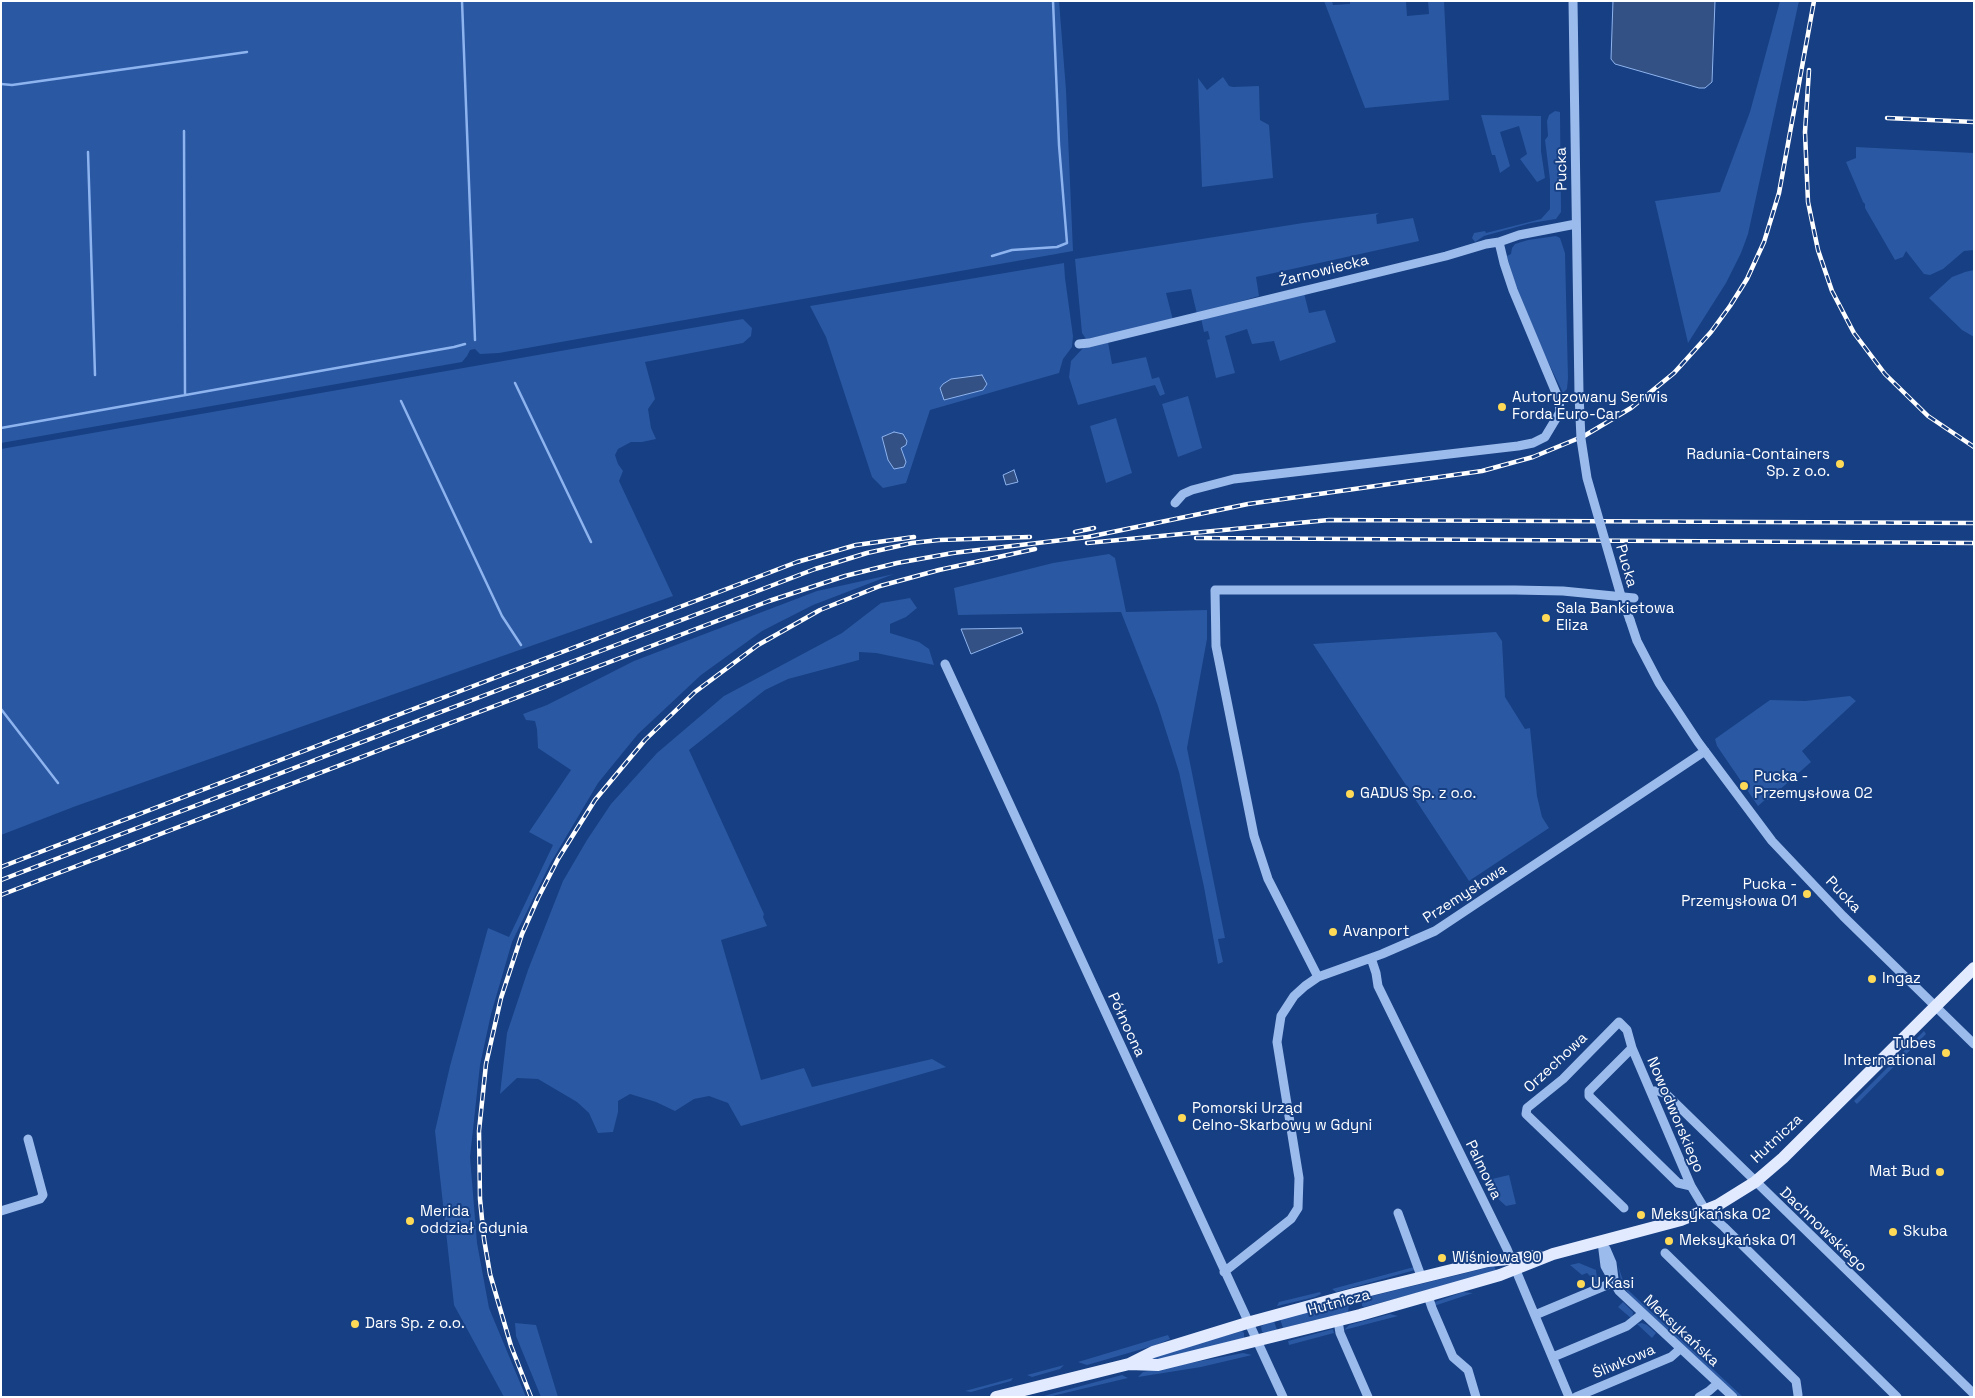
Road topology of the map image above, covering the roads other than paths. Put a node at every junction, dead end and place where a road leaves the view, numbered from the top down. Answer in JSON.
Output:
{"nodes":[{"id":1,"x":1573,"y":1,"type":"edge"},
{"id":2,"x":1576,"y":224,"type":"junction"},
{"id":3,"x":1499,"y":242,"type":"junction"},
{"id":4,"x":1079,"y":344,"type":"dead end"},
{"id":5,"x":1174,"y":503,"type":"dead end"},
{"id":6,"x":1634,"y":598,"type":"dead end"},
{"id":7,"x":945,"y":664,"type":"dead end"},
{"id":8,"x":1705,"y":751,"type":"junction"},
{"id":9,"x":1371,"y":958,"type":"junction"},
{"id":10,"x":1974,"y":968,"type":"edge"},
{"id":11,"x":1318,"y":977,"type":"junction"},
{"id":12,"x":1935,"y":1006,"type":"junction"},
{"id":13,"x":1974,"y":1044,"type":"edge"},
{"id":14,"x":1632,"y":1048,"type":"junction"},
{"id":15,"x":1651,"y":1091,"type":"junction"},
{"id":16,"x":28,"y":1139,"type":"dead end"},
{"id":17,"x":1755,"y":1182,"type":"junction"},
{"id":18,"x":1690,"y":1186,"type":"junction"},
{"id":19,"x":1624,"y":1208,"type":"dead end"},
{"id":20,"x":1,"y":1211,"type":"edge"},
{"id":21,"x":1706,"y":1211,"type":"junction"},
{"id":22,"x":1398,"y":1213,"type":"dead end"},
{"id":23,"x":1602,"y":1242,"type":"junction"},
{"id":24,"x":1665,"y":1253,"type":"dead end"},
{"id":25,"x":1513,"y":1264,"type":"junction"},
{"id":26,"x":1224,"y":1272,"type":"junction"},
{"id":27,"x":1421,"y":1276,"type":"junction"},
{"id":28,"x":1614,"y":1282,"type":"junction"},
{"id":29,"x":1354,"y":1294,"type":"junction"},
{"id":30,"x":1428,"y":1296,"type":"junction"},
{"id":31,"x":1642,"y":1314,"type":"junction"},
{"id":32,"x":1360,"y":1315,"type":"junction"},
{"id":33,"x":1535,"y":1315,"type":"junction"},
{"id":34,"x":1338,"y":1321,"type":"junction"},
{"id":35,"x":1247,"y":1323,"type":"junction"},
{"id":36,"x":1257,"y":1341,"type":"junction"},
{"id":37,"x":1680,"y":1349,"type":"junction"},
{"id":38,"x":1553,"y":1358,"type":"junction"},
{"id":39,"x":1129,"y":1364,"type":"junction"},
{"id":40,"x":1718,"y":1383,"type":"junction"},
{"id":41,"x":1974,"y":1394,"type":"edge"},
{"id":42,"x":1799,"y":1396,"type":"edge"},
{"id":43,"x":996,"y":1397,"type":"edge"},
{"id":44,"x":1282,"y":1397,"type":"edge"},
{"id":45,"x":1368,"y":1397,"type":"edge"},
{"id":46,"x":1476,"y":1397,"type":"edge"},
{"id":47,"x":1569,"y":1397,"type":"edge"},
{"id":48,"x":1576,"y":1397,"type":"edge"},
{"id":49,"x":1699,"y":1397,"type":"edge"},
{"id":50,"x":1733,"y":1397,"type":"edge"},
{"id":51,"x":1897,"y":1397,"type":"edge"}],
"edges":[{"from":1,"to":2,"type":"street","name":"Pucka"},
{"from":2,"to":3,"type":"street","name":"Żarnowiecka"},
{"from":2,"to":8,"type":"street","name":"Pucka","bridge":true},
{"from":3,"to":4,"type":"street","name":"Żarnowiecka"},
{"from":3,"to":5,"type":"street"},
{"from":6,"to":11,"type":"street"},
{"from":7,"to":26,"type":"street","name":"Północna"},
{"from":8,"to":9,"type":"street","name":"Przemysłowa"},
{"from":8,"to":12,"type":"street","name":"Pucka"},
{"from":9,"to":11,"type":"street","name":"Przemysłowa"},
{"from":9,"to":25,"type":"street","name":"Palmowa"},
{"from":10,"to":12,"type":"main road","name":"Hutnicza"},
{"from":11,"to":26,"type":"street","name":"Przemysłowa"},
{"from":12,"to":13,"type":"street","name":"Pucka"},
{"from":12,"to":17,"type":"main road","name":"Hutnicza"},
{"from":14,"to":15,"type":"street","name":"Nowodworskiego"},
{"from":14,"to":18,"type":"street","name":"Nowodworskiego"},
{"from":14,"to":19,"type":"street","name":"Orzechowa"},
{"from":15,"to":17,"type":"street","name":"Dachnowskiego"},
{"from":15,"to":18,"type":"street","name":"Nowodworskiego"},
{"from":16,"to":20,"type":"street"},
{"from":17,"to":21,"type":"main road","name":"Hutnicza"},
{"from":17,"to":41,"type":"street","name":"Dachnowskiego"},
{"from":18,"to":21,"type":"street","name":"Nowodworskiego"},
{"from":21,"to":23,"type":"main road","name":"Hutnicza"},
{"from":21,"to":51,"type":"street","name":"Nowodworskiego"},
{"from":22,"to":27,"type":"street"},
{"from":23,"to":25,"type":"main road","name":"Hutnicza"},
{"from":23,"to":28,"type":"street","name":"Meksykańska"},
{"from":24,"to":42,"type":"street"},
{"from":25,"to":27,"type":"main road","name":"Hutnicza"},
{"from":25,"to":30,"type":"main road","name":"Hutnicza"},
{"from":25,"to":33,"type":"street","name":"Palmowa"},
{"from":26,"to":35,"type":"street","name":"Północna"},
{"from":27,"to":29,"type":"main road","name":"Hutnicza"},
{"from":28,"to":31,"type":"street","name":"Meksykańska"},
{"from":28,"to":33,"type":"street"},
{"from":29,"to":32,"type":"main road"},
{"from":29,"to":35,"type":"main road","name":"Hutnicza"},
{"from":30,"to":32,"type":"main road","name":"Hutnicza"},
{"from":30,"to":46,"type":"street"},
{"from":31,"to":37,"type":"street","name":"Meksykańska"},
{"from":31,"to":38,"type":"street"},
{"from":32,"to":34,"type":"main road","name":"Hutnicza"},
{"from":33,"to":38,"type":"street","name":"Palmowa"},
{"from":34,"to":36,"type":"main road","name":"Hutnicza"},
{"from":34,"to":45,"type":"street"},
{"from":35,"to":36,"type":"street","name":"Północna"},
{"from":35,"to":39,"type":"main road","name":"Hutnicza"},
{"from":36,"to":39,"type":"main road","name":"Hutnicza"},
{"from":36,"to":44,"type":"street","name":"Północna"},
{"from":37,"to":40,"type":"street","name":"Meksykańska"},
{"from":37,"to":48,"type":"street","name":"Śliwkowa"},
{"from":38,"to":47,"type":"street","name":"Palmowa"},
{"from":39,"to":43,"type":"main road","name":"Hutnicza"},
{"from":40,"to":49,"type":"street"},
{"from":40,"to":50,"type":"street","name":"Meksykańska"}]}
